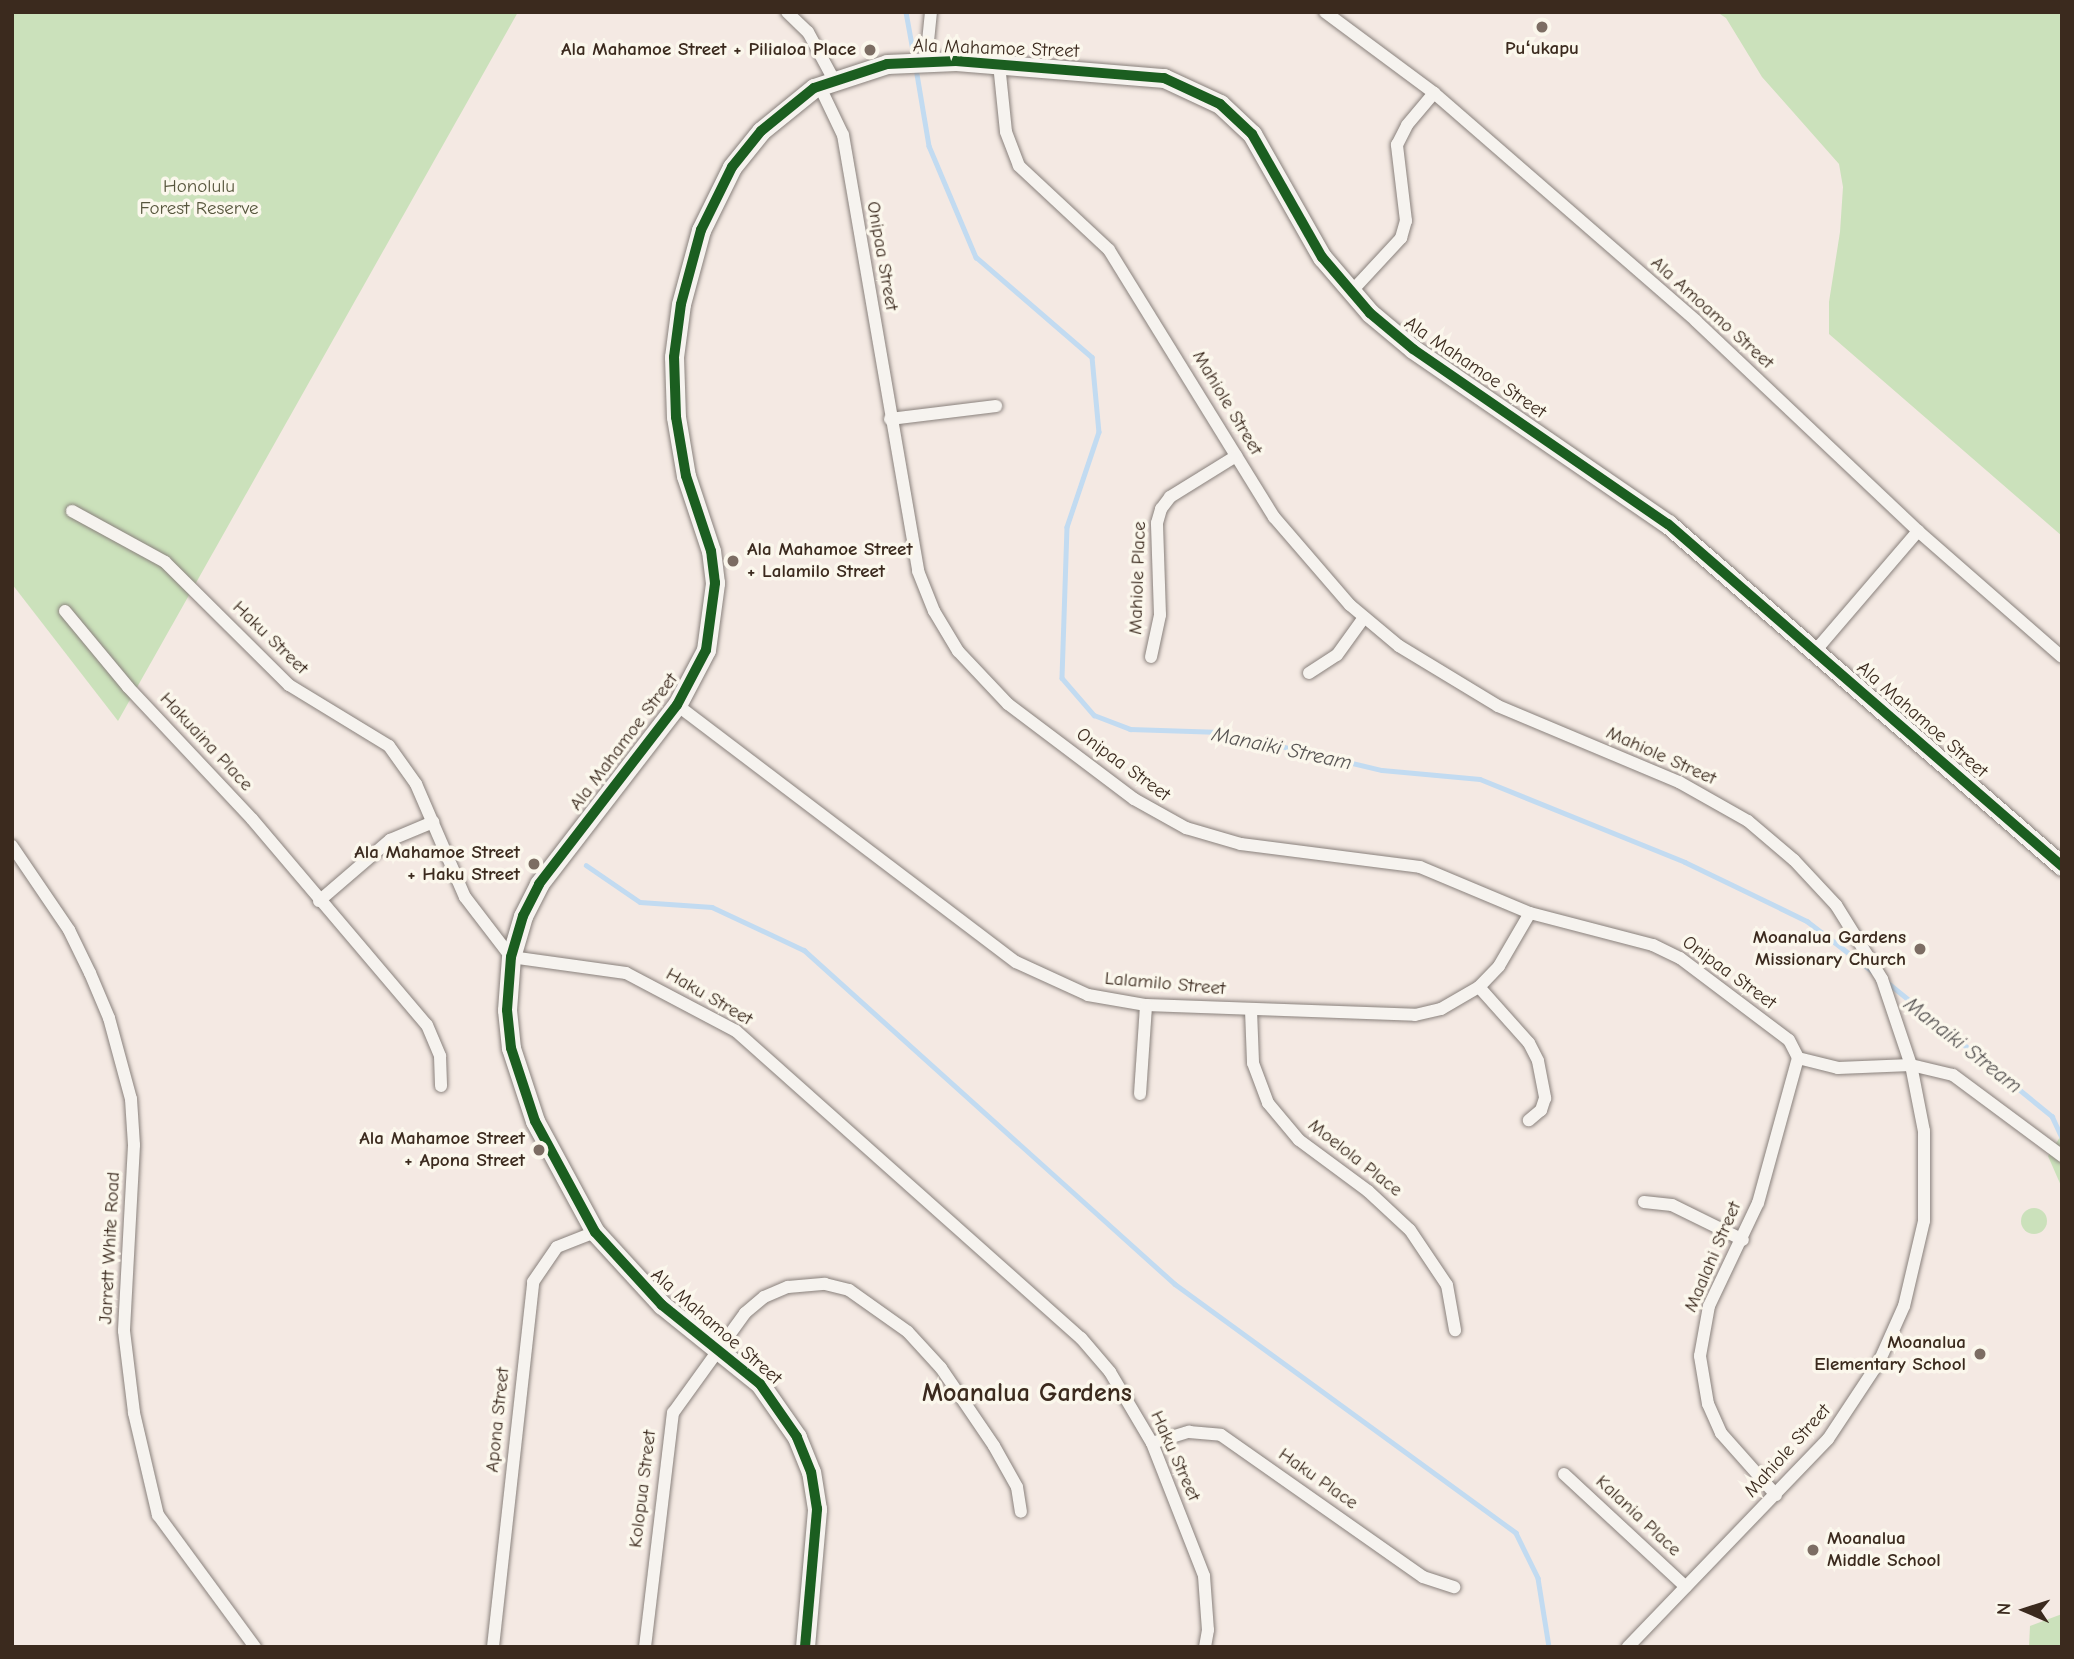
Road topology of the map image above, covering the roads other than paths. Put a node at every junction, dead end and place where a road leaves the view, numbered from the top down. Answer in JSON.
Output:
{"nodes":[{"id":1,"x":787,"y":12,"type":"edge"},
{"id":2,"x":931,"y":12,"type":"edge"},
{"id":3,"x":1325,"y":12,"type":"edge"},
{"id":4,"x":918,"y":62,"type":"junction"},
{"id":5,"x":999,"y":64,"type":"junction"},
{"id":6,"x":827,"y":82,"type":"junction"},
{"id":7,"x":1434,"y":93,"type":"junction"},
{"id":8,"x":1351,"y":292,"type":"junction"},
{"id":9,"x":996,"y":406,"type":"dead end"},
{"id":10,"x":890,"y":419,"type":"junction"},
{"id":11,"x":1236,"y":456,"type":"junction"},
{"id":12,"x":72,"y":511,"type":"dead end"},
{"id":13,"x":1919,"y":531,"type":"junction"},
{"id":14,"x":65,"y":611,"type":"dead end"},
{"id":15,"x":1363,"y":619,"type":"junction"},
{"id":16,"x":1816,"y":649,"type":"junction"},
{"id":17,"x":1151,"y":657,"type":"dead end"},
{"id":18,"x":2062,"y":657,"type":"edge"},
{"id":19,"x":1309,"y":673,"type":"dead end"},
{"id":20,"x":677,"y":705,"type":"junction"},
{"id":21,"x":433,"y":822,"type":"junction"},
{"id":22,"x":12,"y":846,"type":"edge"},
{"id":23,"x":2062,"y":866,"type":"edge"},
{"id":24,"x":319,"y":901,"type":"junction"},
{"id":25,"x":1530,"y":913,"type":"junction"},
{"id":26,"x":511,"y":957,"type":"junction"},
{"id":27,"x":1479,"y":987,"type":"junction"},
{"id":28,"x":1146,"y":1005,"type":"junction"},
{"id":29,"x":1251,"y":1010,"type":"junction"},
{"id":30,"x":1798,"y":1058,"type":"junction"},
{"id":31,"x":1911,"y":1065,"type":"junction"},
{"id":32,"x":441,"y":1086,"type":"dead end"},
{"id":33,"x":1140,"y":1094,"type":"dead end"},
{"id":34,"x":1529,"y":1120,"type":"dead end"},
{"id":35,"x":2062,"y":1156,"type":"edge"},
{"id":36,"x":1644,"y":1202,"type":"dead end"},
{"id":37,"x":595,"y":1232,"type":"junction"},
{"id":38,"x":1743,"y":1240,"type":"junction"},
{"id":39,"x":1455,"y":1330,"type":"dead end"},
{"id":40,"x":717,"y":1351,"type":"junction"},
{"id":41,"x":1152,"y":1443,"type":"junction"},
{"id":42,"x":1564,"y":1474,"type":"dead end"},
{"id":43,"x":1776,"y":1495,"type":"junction"},
{"id":44,"x":1021,"y":1513,"type":"dead end"},
{"id":45,"x":1454,"y":1587,"type":"dead end"},
{"id":46,"x":1686,"y":1587,"type":"junction"},
{"id":47,"x":255,"y":1647,"type":"edge"},
{"id":48,"x":494,"y":1647,"type":"edge"},
{"id":49,"x":645,"y":1647,"type":"edge"},
{"id":50,"x":806,"y":1647,"type":"edge"},
{"id":51,"x":1205,"y":1647,"type":"edge"},
{"id":52,"x":1628,"y":1647,"type":"edge"}],
"edges":[{"from":1,"to":6,"type":"street","name":"Onipaa Street"},
{"from":2,"to":4,"type":"street"},
{"from":3,"to":7,"type":"street","name":"Ala Amoamo Street"},
{"from":4,"to":5,"type":"street","name":"Ala Mahamoe Street"},
{"from":4,"to":6,"type":"street","name":"Ala Mahamoe Street"},
{"from":5,"to":8,"type":"street","name":"Ala Mahamoe Street"},
{"from":5,"to":11,"type":"street","name":"Mahiole Street"},
{"from":6,"to":10,"type":"street","name":"Onipaa Street"},
{"from":6,"to":20,"type":"street","name":"Ala Mahamoe Street"},
{"from":7,"to":8,"type":"street"},
{"from":7,"to":13,"type":"street","name":"Ala Amoamo Street"},
{"from":8,"to":16,"type":"street","name":"Ala Mahamoe Street"},
{"from":9,"to":10,"type":"street"},
{"from":10,"to":25,"type":"street","name":"Onipaa Street"},
{"from":11,"to":15,"type":"street","name":"Mahiole Street"},
{"from":11,"to":17,"type":"street","name":"Mahiole Place"},
{"from":12,"to":21,"type":"street","name":"Haku Street"},
{"from":13,"to":16,"type":"street"},
{"from":13,"to":18,"type":"street","name":"Ala Amoamo Street"},
{"from":14,"to":24,"type":"street","name":"Hakuaina Place"},
{"from":15,"to":19,"type":"street"},
{"from":15,"to":31,"type":"street","name":"Mahiole Street"},
{"from":16,"to":23,"type":"street","name":"Ala Mahamoe Street"},
{"from":20,"to":26,"type":"street","name":"Ala Mahamoe Street"},
{"from":20,"to":28,"type":"street","name":"Lalamilo Street"},
{"from":21,"to":24,"type":"street"},
{"from":21,"to":26,"type":"street","name":"Haku Street"},
{"from":22,"to":47,"type":"street","name":"Jarrett White Road"},
{"from":24,"to":32,"type":"street","name":"Hakuaina Place"},
{"from":25,"to":27,"type":"street","name":"Lalamilo Street"},
{"from":25,"to":30,"type":"street","name":"Onipaa Street"},
{"from":26,"to":37,"type":"street","name":"Ala Mahamoe Street"},
{"from":26,"to":41,"type":"street","name":"Haku Street"},
{"from":27,"to":29,"type":"street","name":"Lalamilo Street"},
{"from":27,"to":34,"type":"street"},
{"from":28,"to":29,"type":"street","name":"Lalamilo Street"},
{"from":28,"to":33,"type":"street"},
{"from":29,"to":39,"type":"street","name":"Moelola Place"},
{"from":30,"to":31,"type":"street"},
{"from":30,"to":38,"type":"street","name":"Maalahi Street"},
{"from":31,"to":35,"type":"street"},
{"from":31,"to":43,"type":"street","name":"Mahiole Street"},
{"from":36,"to":38,"type":"street"},
{"from":37,"to":40,"type":"street","name":"Ala Mahamoe Street"},
{"from":37,"to":48,"type":"street","name":"Apona Street"},
{"from":38,"to":43,"type":"street","name":"Maalahi Street"},
{"from":40,"to":44,"type":"street","name":"Kolopua Street"},
{"from":40,"to":49,"type":"street","name":"Kolopua Street"},
{"from":40,"to":50,"type":"street","name":"Ala Mahamoe Street"},
{"from":41,"to":45,"type":"street","name":"Haku Place"},
{"from":41,"to":51,"type":"street","name":"Haku Street"},
{"from":42,"to":46,"type":"street","name":"Kalania Place"},
{"from":43,"to":46,"type":"street","name":"Mahiole Street"},
{"from":46,"to":52,"type":"street","name":"Mahiole Street"}]}
